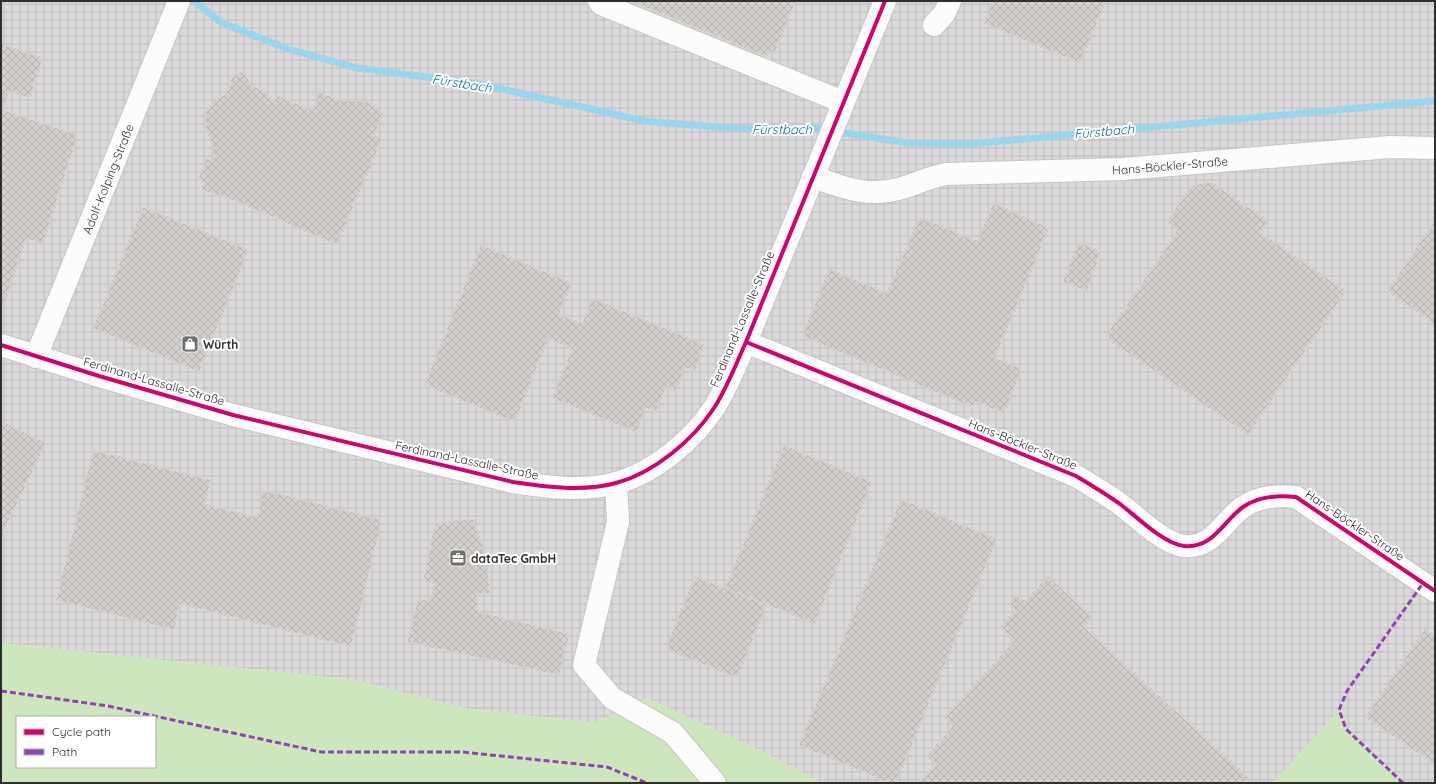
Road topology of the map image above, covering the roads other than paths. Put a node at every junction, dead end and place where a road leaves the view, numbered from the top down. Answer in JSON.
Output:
{"nodes":[{"id":1,"x":599,"y":1,"type":"edge"},
{"id":2,"x":885,"y":1,"type":"edge"},
{"id":3,"x":950,"y":1,"type":"edge"},
{"id":4,"x":177,"y":7,"type":"edge"},
{"id":5,"x":934,"y":26,"type":"dead end"},
{"id":6,"x":842,"y":104,"type":"junction"},
{"id":7,"x":1435,"y":148,"type":"edge"},
{"id":8,"x":813,"y":177,"type":"junction"},
{"id":9,"x":746,"y":342,"type":"junction"},
{"id":10,"x":1,"y":345,"type":"edge"},
{"id":11,"x":36,"y":357,"type":"junction"},
{"id":12,"x":616,"y":483,"type":"junction"},
{"id":13,"x":1435,"y":591,"type":"edge"},
{"id":14,"x":715,"y":783,"type":"edge"}],
"edges":[{"from":1,"to":6,"type":"street"},
{"from":2,"to":6,"type":"street","name":"Ferdinand-Lassalle-Straße"},
{"from":3,"to":5,"type":"street"},
{"from":4,"to":11,"type":"street","name":"Adolf-Kolping-Straße"},
{"from":6,"to":8,"type":"street","name":"Ferdinand-Lassalle-Straße"},
{"from":7,"to":8,"type":"street","name":"Hans-Böckler-Straße"},
{"from":8,"to":9,"type":"street","name":"Ferdinand-Lassalle-Straße"},
{"from":9,"to":12,"type":"street","name":"Ferdinand-Lassalle-Straße"},
{"from":9,"to":13,"type":"street","name":"Hans-Böckler-Straße"},
{"from":10,"to":11,"type":"street","name":"Ferdinand-Lassalle-Straße"},
{"from":11,"to":12,"type":"street","name":"Ferdinand-Lassalle-Straße"},
{"from":12,"to":14,"type":"street"}]}
